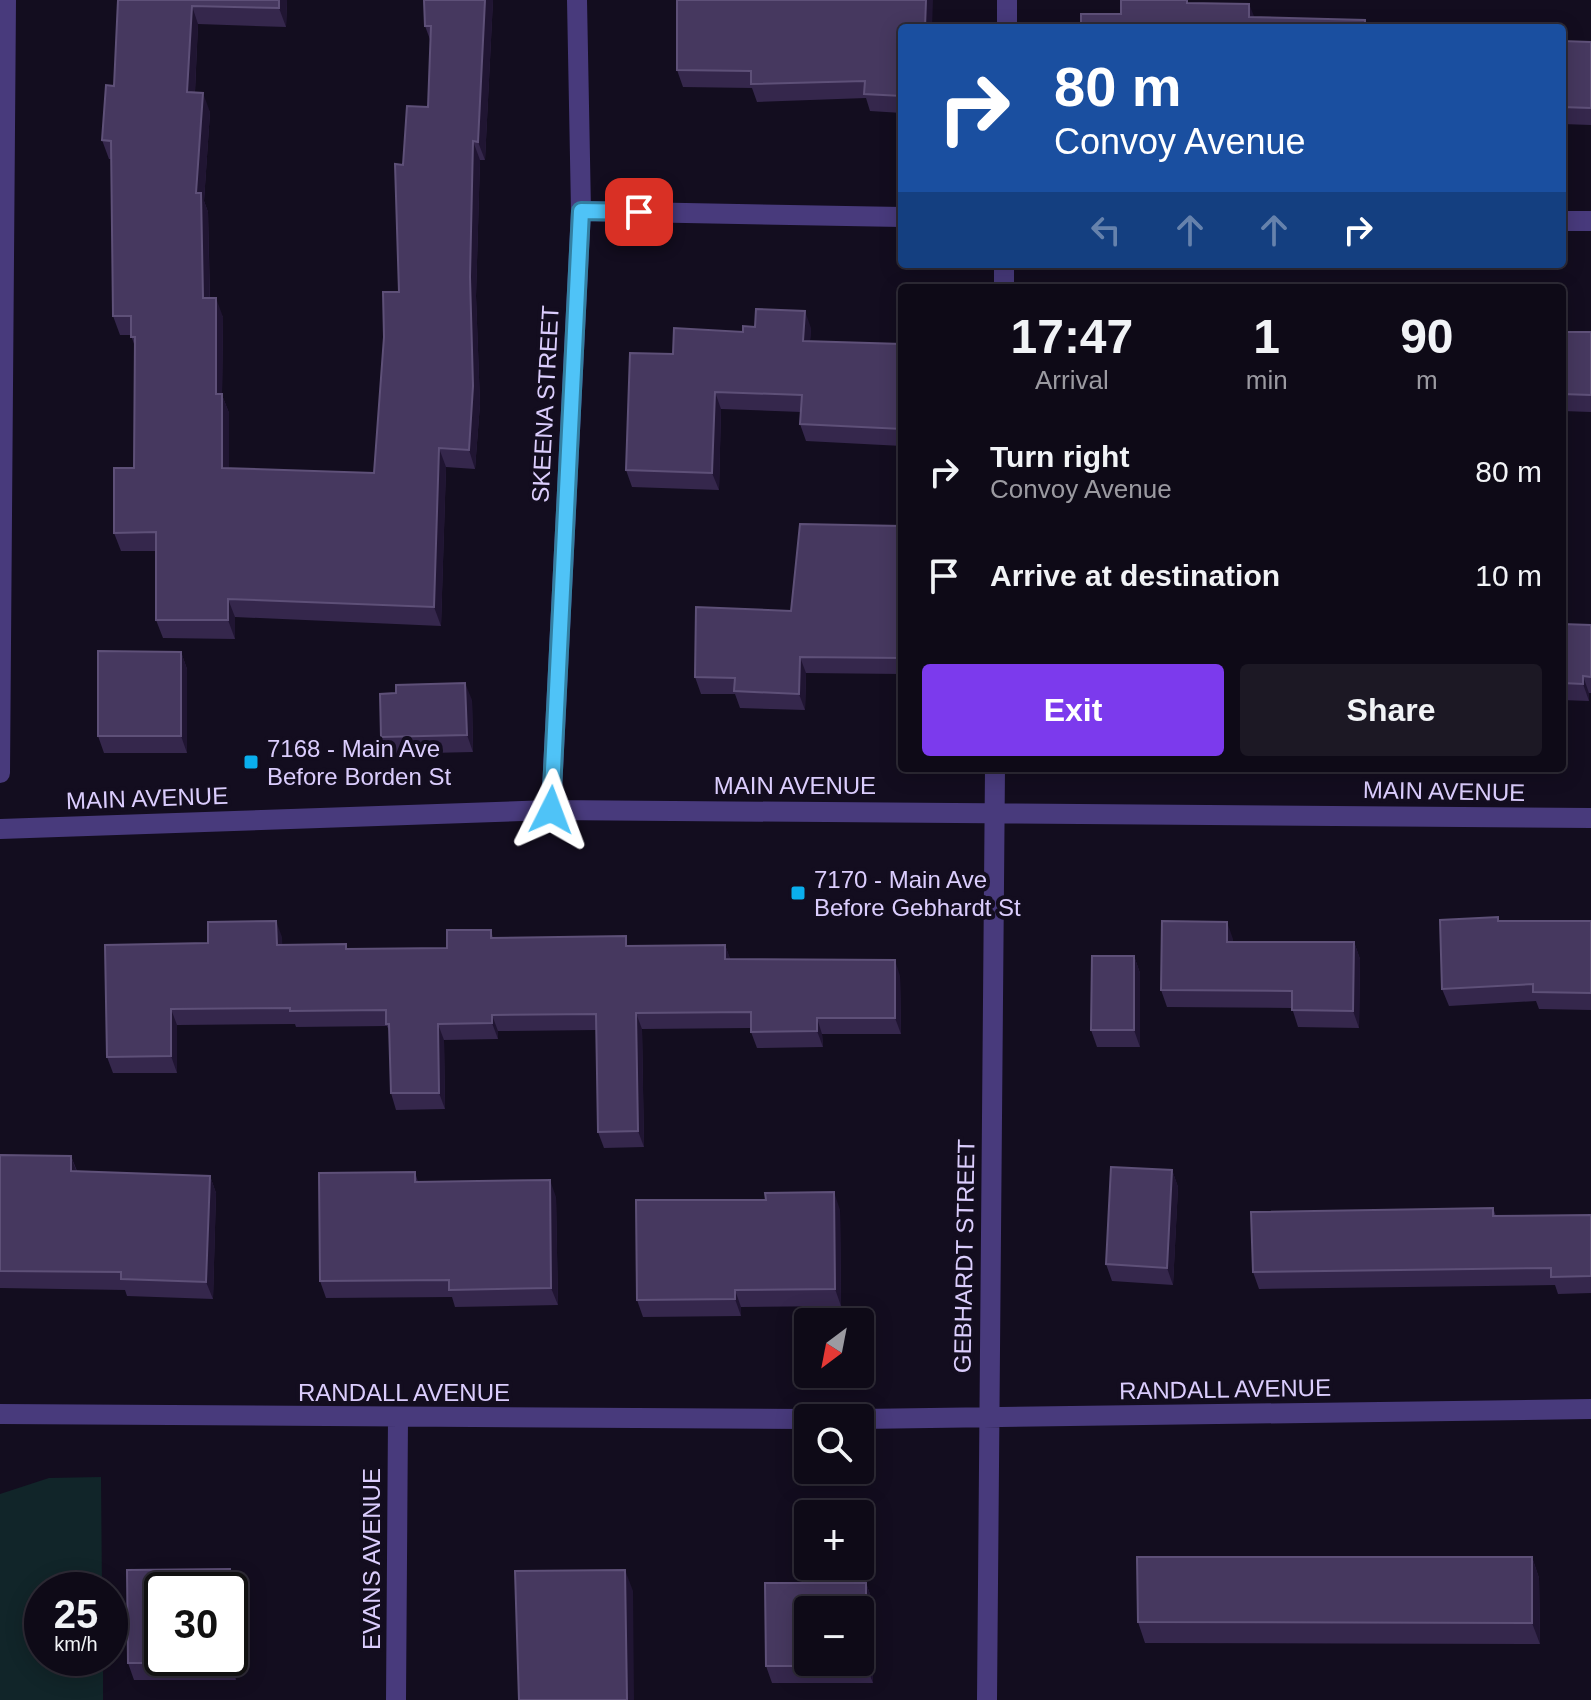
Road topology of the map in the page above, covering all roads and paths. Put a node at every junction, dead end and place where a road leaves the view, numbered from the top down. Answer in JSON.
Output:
{"nodes":[{"id":1,"x":6,"y":0,"type":"edge"},
{"id":2,"x":577,"y":0,"type":"edge"},
{"id":3,"x":1007,"y":0,"type":"edge"},
{"id":4,"x":1007,"y":24,"type":"edge"},
{"id":5,"x":581,"y":211,"type":"junction"},
{"id":6,"x":898,"y":217,"type":"edge"},
{"id":7,"x":1566,"y":221,"type":"edge"},
{"id":8,"x":1591,"y":221,"type":"edge"},
{"id":9,"x":995,"y":772,"type":"edge"},
{"id":10,"x":0,"y":773,"type":"edge"},
{"id":11,"x":551,"y":810,"type":"junction"},
{"id":12,"x":994,"y":812,"type":"junction"},
{"id":13,"x":1591,"y":818,"type":"edge"},
{"id":14,"x":0,"y":829,"type":"edge"},
{"id":15,"x":1591,"y":1409,"type":"edge"},
{"id":16,"x":0,"y":1414,"type":"edge"},
{"id":17,"x":398,"y":1418,"type":"junction"},
{"id":18,"x":794,"y":1419,"type":"edge"},
{"id":19,"x":874,"y":1419,"type":"edge"},
{"id":20,"x":988,"y":1419,"type":"junction"},
{"id":21,"x":396,"y":1700,"type":"edge"},
{"id":22,"x":987,"y":1700,"type":"edge"}],
"edges":[{"from":1,"to":10,"type":"street"},
{"from":2,"to":5,"type":"street","name":"SKEENA STREET"},
{"from":3,"to":4,"type":"street"},
{"from":5,"to":6,"type":"street"},
{"from":5,"to":11,"type":"street","name":"SKEENA STREET"},
{"from":7,"to":8,"type":"street"},
{"from":9,"to":12,"type":"street","name":"GEBHARDT STREET"},
{"from":11,"to":12,"type":"street","name":"MAIN AVENUE"},
{"from":11,"to":14,"type":"street","name":"MAIN AVENUE"},
{"from":12,"to":13,"type":"street","name":"MAIN AVENUE"},
{"from":12,"to":20,"type":"street","name":"GEBHARDT STREET"},
{"from":15,"to":20,"type":"street","name":"RANDALL AVENUE"},
{"from":16,"to":17,"type":"street","name":"RANDALL AVENUE"},
{"from":17,"to":18,"type":"street","name":"RANDALL AVENUE"},
{"from":17,"to":21,"type":"street","name":"EVANS AVENUE"},
{"from":19,"to":20,"type":"street","name":"RANDALL AVENUE"},
{"from":20,"to":22,"type":"street","name":"GEBHARDT STREET"}]}
